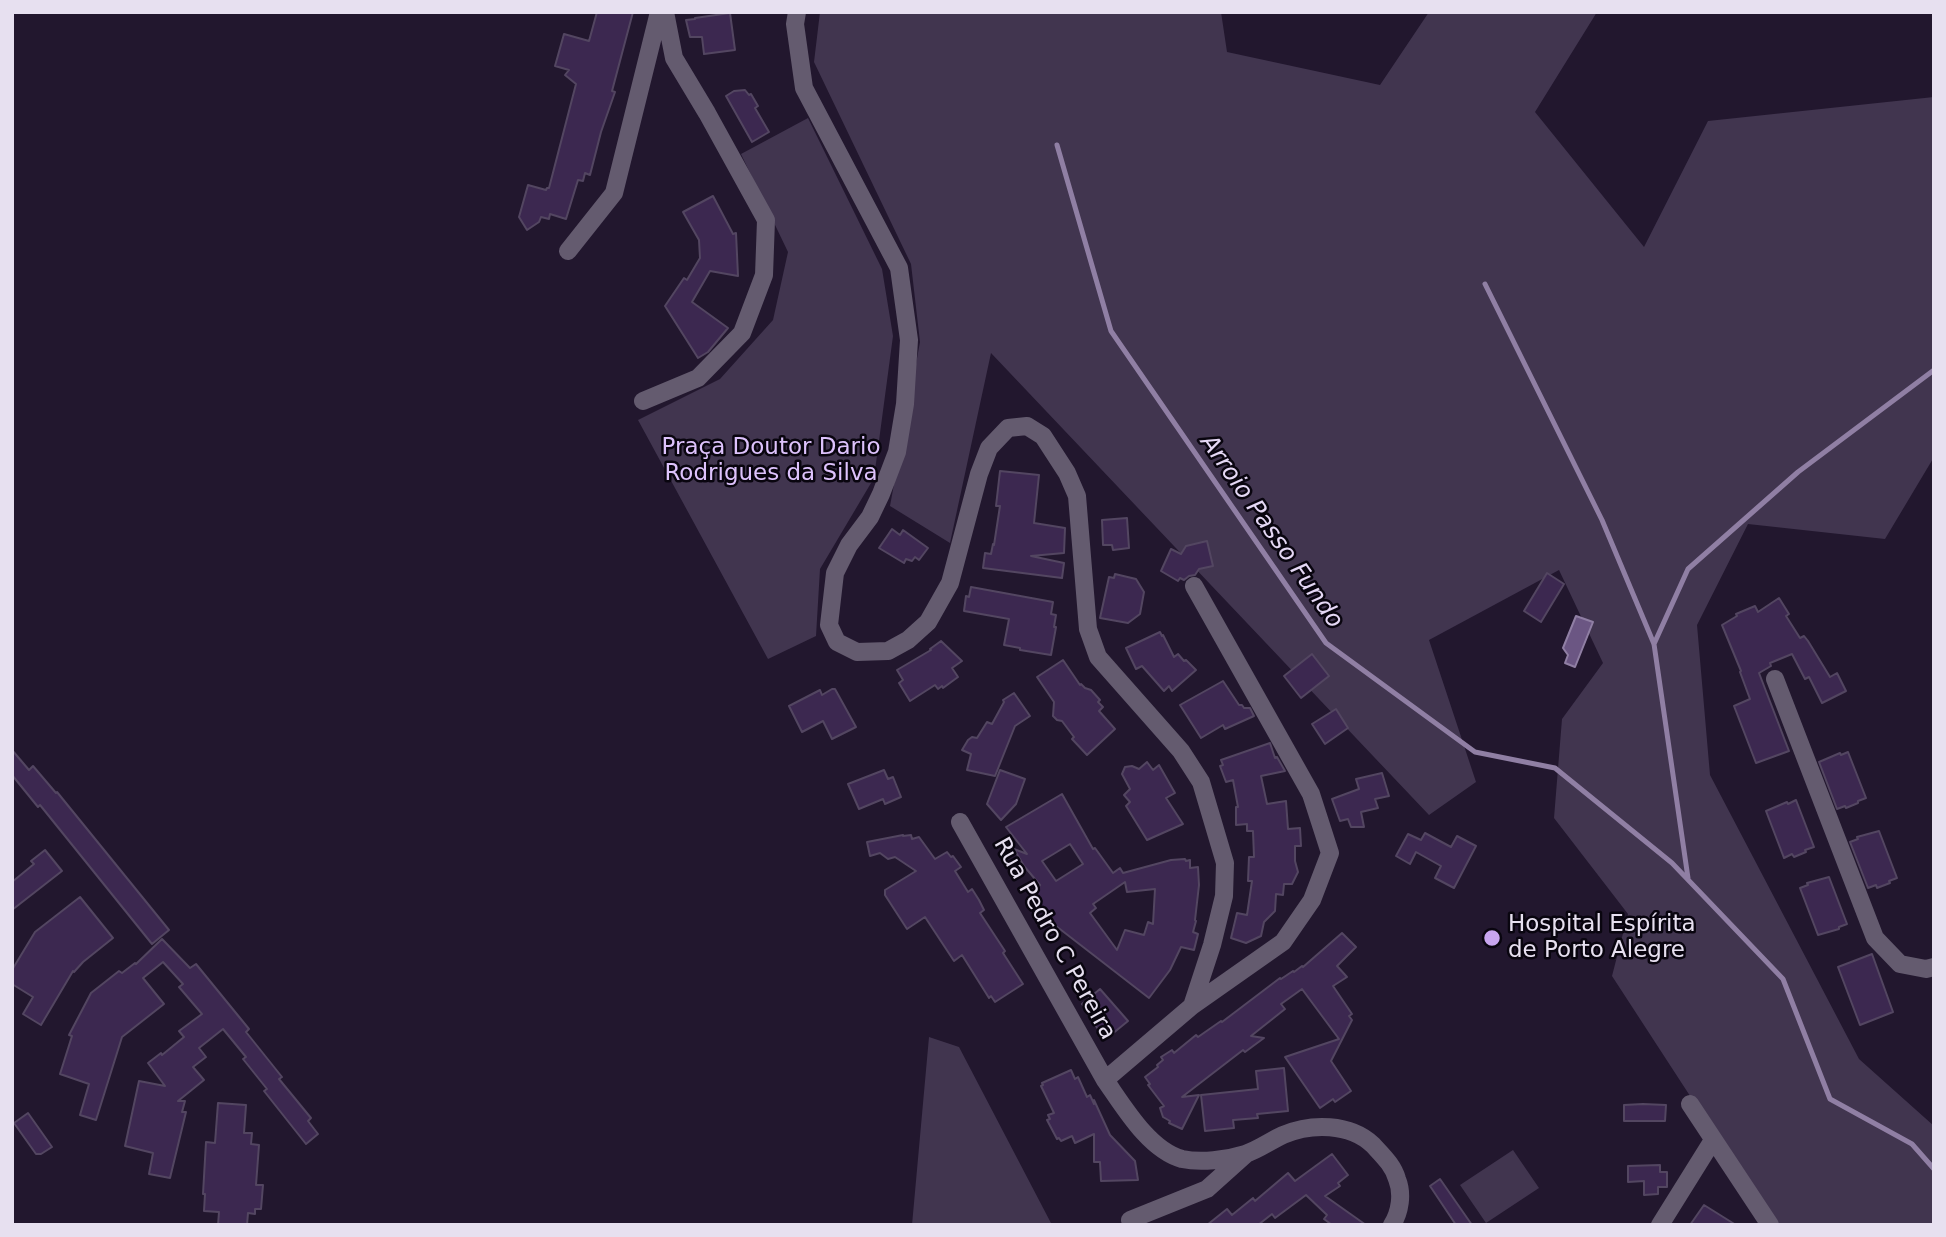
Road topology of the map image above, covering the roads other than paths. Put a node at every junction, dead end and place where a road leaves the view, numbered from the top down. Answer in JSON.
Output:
{"nodes":[{"id":1,"x":659,"y":12,"type":"edge"},
{"id":2,"x":665,"y":12,"type":"edge"},
{"id":3,"x":797,"y":12,"type":"edge"},
{"id":4,"x":568,"y":251,"type":"dead end"},
{"id":5,"x":643,"y":401,"type":"dead end"},
{"id":6,"x":1194,"y":586,"type":"dead end"},
{"id":7,"x":1775,"y":679,"type":"dead end"},
{"id":8,"x":960,"y":822,"type":"dead end"},
{"id":9,"x":1934,"y":967,"type":"edge"},
{"id":10,"x":1192,"y":1006,"type":"junction"},
{"id":11,"x":1105,"y":1080,"type":"junction"},
{"id":12,"x":1690,"y":1104,"type":"dead end"},
{"id":13,"x":1713,"y":1140,"type":"junction"},
{"id":14,"x":1246,"y":1154,"type":"junction"},
{"id":15,"x":1130,"y":1220,"type":"dead end"},
{"id":16,"x":1392,"y":1225,"type":"edge"},
{"id":17,"x":1660,"y":1225,"type":"edge"},
{"id":18,"x":1770,"y":1225,"type":"edge"}],
"edges":[{"from":1,"to":4,"type":"street"},
{"from":2,"to":5,"type":"street"},
{"from":3,"to":10,"type":"street"},
{"from":6,"to":10,"type":"street"},
{"from":7,"to":9,"type":"street"},
{"from":8,"to":11,"type":"street","name":"Rua Pedro C Pereira"},
{"from":10,"to":11,"type":"street"},
{"from":11,"to":14,"type":"street","name":"Rua Pedro C Pereira"},
{"from":12,"to":13,"type":"street"},
{"from":13,"to":17,"type":"street"},
{"from":13,"to":18,"type":"street"},
{"from":14,"to":15,"type":"street"},
{"from":14,"to":16,"type":"street"}]}
